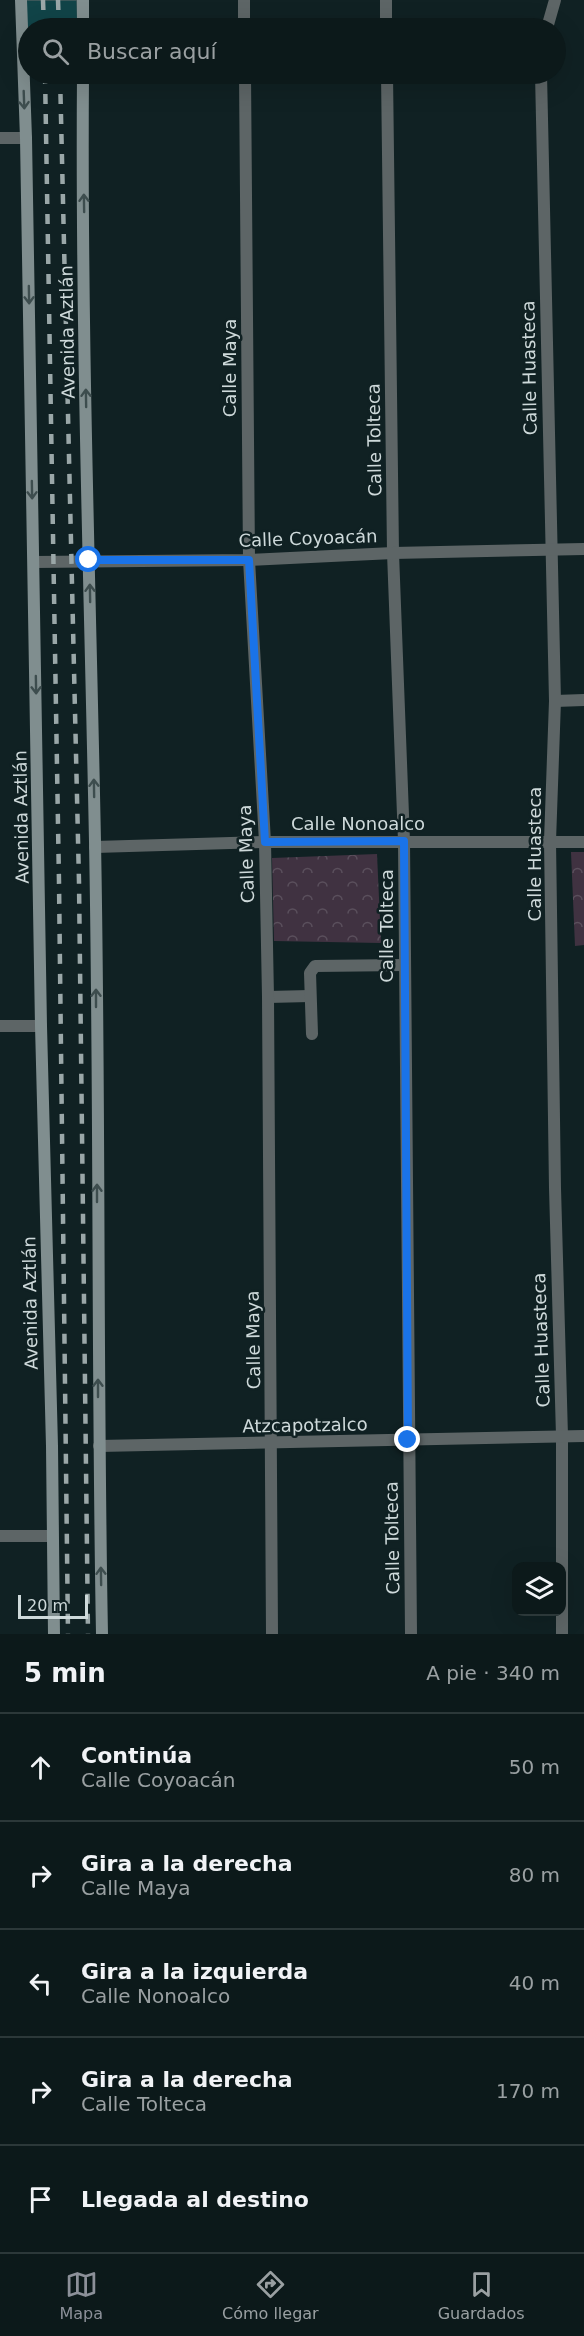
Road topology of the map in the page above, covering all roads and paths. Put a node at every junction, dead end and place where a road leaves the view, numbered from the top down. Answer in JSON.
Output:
{"nodes":[{"id":1,"x":21,"y":0,"type":"edge"},
{"id":2,"x":83,"y":0,"type":"edge"},
{"id":3,"x":244,"y":0,"type":"edge"},
{"id":4,"x":386,"y":0,"type":"edge"},
{"id":5,"x":555,"y":0,"type":"edge"},
{"id":6,"x":22,"y":18,"type":"edge"},
{"id":7,"x":83,"y":18,"type":"edge"},
{"id":8,"x":244,"y":18,"type":"edge"},
{"id":9,"x":386,"y":18,"type":"edge"},
{"id":10,"x":550,"y":18,"type":"edge"},
{"id":11,"x":24,"y":84,"type":"edge"},
{"id":12,"x":83,"y":84,"type":"edge"},
{"id":13,"x":245,"y":84,"type":"edge"},
{"id":14,"x":387,"y":84,"type":"edge"},
{"id":15,"x":541,"y":84,"type":"edge"},
{"id":16,"x":0,"y":138,"type":"edge"},
{"id":17,"x":26,"y":138,"type":"junction"},
{"id":18,"x":550,"y":549,"type":"junction"},
{"id":19,"x":584,"y":549,"type":"edge"},
{"id":20,"x":393,"y":552,"type":"junction"},
{"id":21,"x":89,"y":560,"type":"junction"},
{"id":22,"x":249,"y":560,"type":"junction"},
{"id":23,"x":34,"y":562,"type":"junction"},
{"id":24,"x":584,"y":700,"type":"edge"},
{"id":25,"x":555,"y":701,"type":"junction"},
{"id":26,"x":404,"y":841,"type":"junction"},
{"id":27,"x":550,"y":841,"type":"junction"},
{"id":28,"x":265,"y":842,"type":"junction"},
{"id":29,"x":584,"y":842,"type":"edge"},
{"id":30,"x":95,"y":847,"type":"junction"},
{"id":31,"x":404,"y":965,"type":"junction"},
{"id":32,"x":310,"y":996,"type":"junction"},
{"id":33,"x":268,"y":997,"type":"junction"},
{"id":34,"x":0,"y":1026,"type":"edge"},
{"id":35,"x":41,"y":1026,"type":"junction"},
{"id":36,"x":312,"y":1034,"type":"dead end"},
{"id":37,"x":562,"y":1436,"type":"junction"},
{"id":38,"x":584,"y":1436,"type":"edge"},
{"id":39,"x":408,"y":1440,"type":"junction"},
{"id":40,"x":272,"y":1444,"type":"junction"},
{"id":41,"x":99,"y":1446,"type":"junction"},
{"id":42,"x":0,"y":1536,"type":"edge"},
{"id":43,"x":52,"y":1536,"type":"junction"},
{"id":44,"x":54,"y":1634,"type":"edge"},
{"id":45,"x":102,"y":1634,"type":"edge"},
{"id":46,"x":272,"y":1634,"type":"edge"},
{"id":47,"x":411,"y":1634,"type":"edge"},
{"id":48,"x":562,"y":1634,"type":"edge"}],
"edges":[{"from":1,"to":6,"type":"main road","name":"Avenida Aztlán","one_way":true},
{"from":2,"to":7,"type":"main road"},
{"from":3,"to":8,"type":"street"},
{"from":4,"to":9,"type":"street"},
{"from":5,"to":10,"type":"street"},
{"from":11,"to":17,"type":"main road","name":"Avenida Aztlán","one_way":true},
{"from":21,"to":12,"type":"main road","name":"Avenida Aztlán","one_way":true},
{"from":13,"to":22,"type":"street","name":"Calle Maya"},
{"from":14,"to":20,"type":"street","name":"Calle Tolteca"},
{"from":15,"to":18,"type":"street","name":"Calle Huasteca"},
{"from":16,"to":17,"type":"street"},
{"from":17,"to":23,"type":"main road","name":"Avenida Aztlán","one_way":true},
{"from":18,"to":19,"type":"street","name":"Calle Coyoacán"},
{"from":18,"to":20,"type":"street","name":"Calle Coyoacán"},
{"from":18,"to":25,"type":"street","name":"Calle Huasteca"},
{"from":20,"to":22,"type":"street","name":"Calle Coyoacán"},
{"from":20,"to":26,"type":"street","name":"Calle Tolteca"},
{"from":21,"to":22,"type":"street","name":"Calle Coyoacán"},
{"from":21,"to":23,"type":"street","name":"Calle Coyoacán"},
{"from":30,"to":21,"type":"main road","name":"Avenida Aztlán","one_way":true},
{"from":22,"to":28,"type":"street","name":"Calle Maya"},
{"from":23,"to":35,"type":"main road","name":"Avenida Aztlán","one_way":true},
{"from":24,"to":25,"type":"street"},
{"from":25,"to":27,"type":"street","name":"Calle Huasteca"},
{"from":26,"to":27,"type":"street","name":"Calle Nonoalco"},
{"from":26,"to":28,"type":"street","name":"Calle Nonoalco"},
{"from":26,"to":31,"type":"street","name":"Calle Tolteca"},
{"from":27,"to":29,"type":"street","name":"Calle Nonoalco"},
{"from":27,"to":37,"type":"street","name":"Calle Huasteca"},
{"from":28,"to":30,"type":"street","name":"Calle Nonoalco"},
{"from":28,"to":33,"type":"street","name":"Calle Maya"},
{"from":41,"to":30,"type":"main road","name":"Avenida Aztlán","one_way":true},
{"from":31,"to":32,"type":"street"},
{"from":31,"to":39,"type":"street","name":"Calle Tolteca"},
{"from":32,"to":33,"type":"street"},
{"from":32,"to":36,"type":"street"},
{"from":33,"to":40,"type":"street","name":"Calle Maya"},
{"from":34,"to":35,"type":"street"},
{"from":35,"to":43,"type":"main road","name":"Avenida Aztlán"},
{"from":37,"to":38,"type":"street","name":"Atzcapotzalco"},
{"from":37,"to":39,"type":"street","name":"Atzcapotzalco"},
{"from":37,"to":48,"type":"street","name":"Calle Huasteca"},
{"from":39,"to":40,"type":"street","name":"Atzcapotzalco"},
{"from":39,"to":47,"type":"street","name":"Calle Tolteca"},
{"from":40,"to":41,"type":"street","name":"Atzcapotzalco"},
{"from":40,"to":46,"type":"street","name":"Calle Maya"},
{"from":45,"to":41,"type":"main road","name":"Avenida Aztlán","one_way":true},
{"from":42,"to":43,"type":"street"},
{"from":43,"to":44,"type":"main road","name":"Avenida Aztlán"}]}
